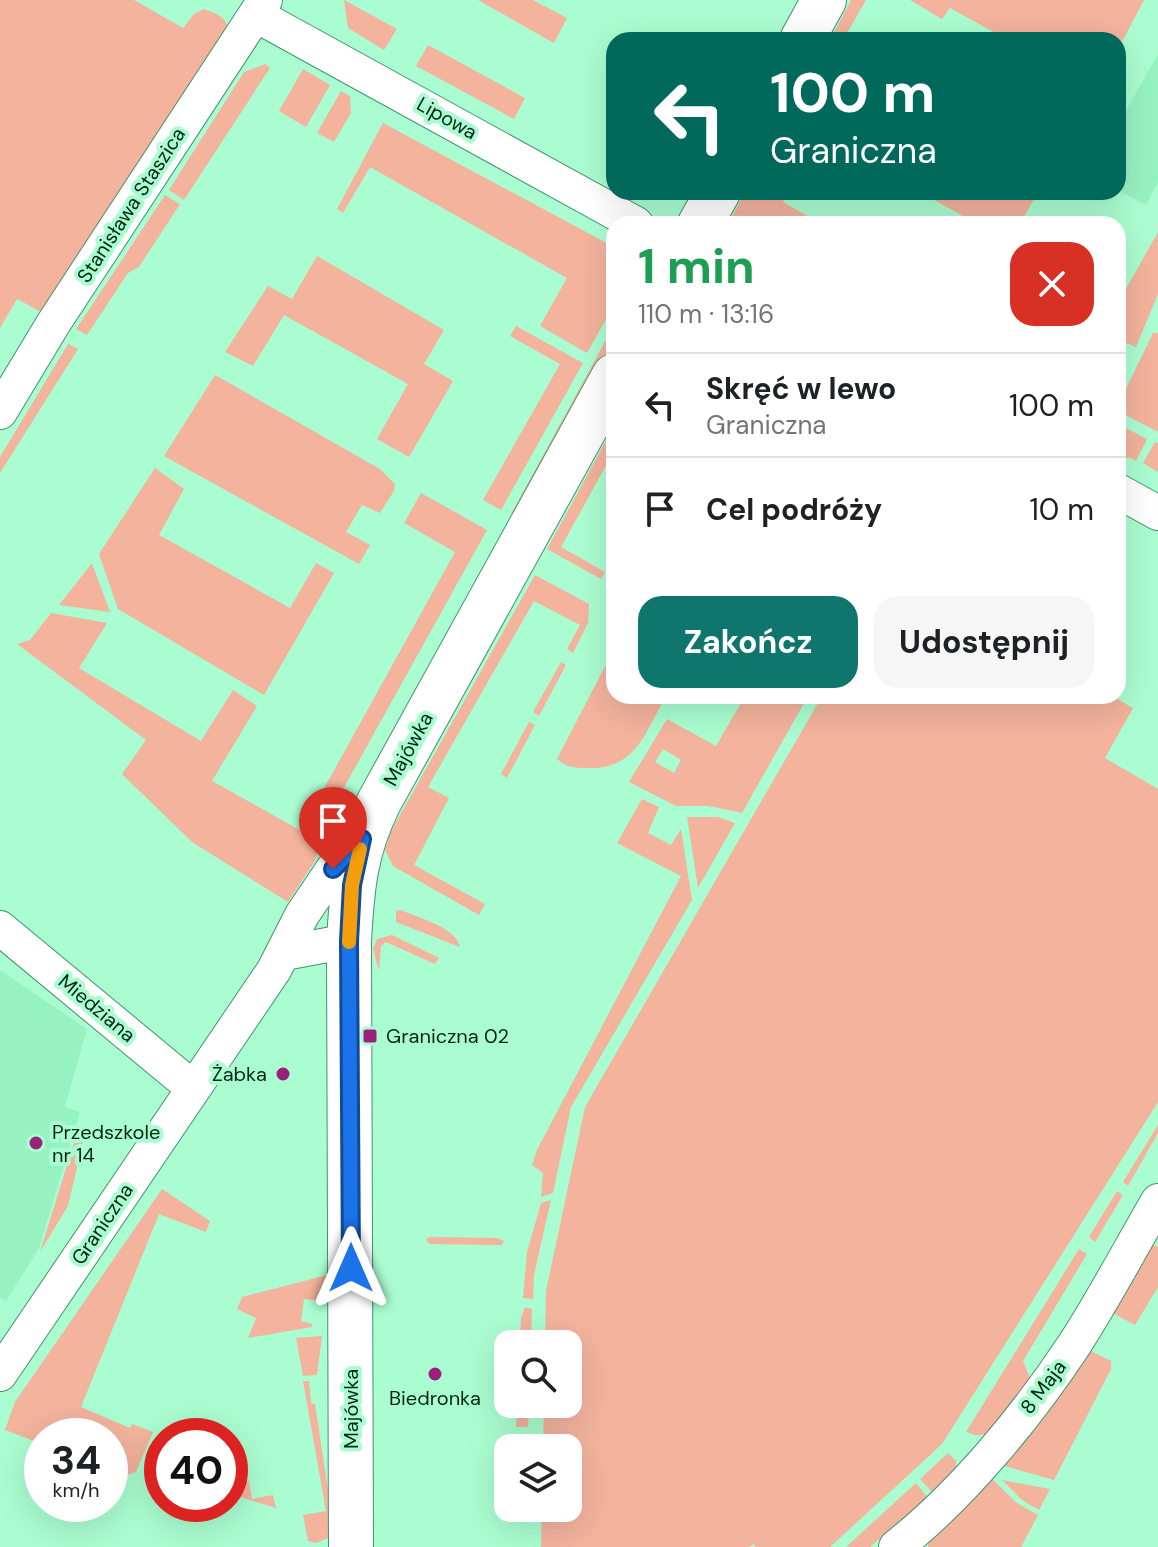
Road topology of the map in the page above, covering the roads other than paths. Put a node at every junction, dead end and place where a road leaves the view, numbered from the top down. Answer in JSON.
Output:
{"nodes":[{"id":1,"x":824,"y":0,"type":"edge"},
{"id":2,"x":260,"y":7,"type":"edge"},
{"id":3,"x":806,"y":32,"type":"edge"},
{"id":4,"x":622,"y":216,"type":"edge"},
{"id":5,"x":606,"y":391,"type":"edge"},
{"id":6,"x":0,"y":412,"type":"edge"},
{"id":7,"x":1126,"y":495,"type":"edge"},
{"id":8,"x":1158,"y":513,"type":"edge"},
{"id":9,"x":362,"y":839,"type":"junction"},
{"id":10,"x":0,"y":928,"type":"edge"},
{"id":11,"x":349,"y":941,"type":"junction"},
{"id":12,"x":284,"y":953,"type":"junction"},
{"id":13,"x":193,"y":1088,"type":"junction"},
{"id":14,"x":1158,"y":1201,"type":"edge"},
{"id":15,"x":0,"y":1374,"type":"edge"},
{"id":16,"x":351,"y":1547,"type":"edge"},
{"id":17,"x":896,"y":1547,"type":"edge"}],
"edges":[{"from":1,"to":3,"type":"street"},
{"from":2,"to":4,"type":"street","name":"Lipowa"},
{"from":2,"to":6,"type":"street","name":"Stanisława Staszica"},
{"from":5,"to":9,"type":"street","name":"Majówka"},
{"from":7,"to":8,"type":"street"},
{"from":9,"to":11,"type":"street","name":"Majówka"},
{"from":9,"to":12,"type":"street","name":"Graniczna"},
{"from":10,"to":13,"type":"street","name":"Miedziana"},
{"from":11,"to":12,"type":"street"},
{"from":11,"to":16,"type":"street","name":"Majówka"},
{"from":12,"to":13,"type":"street","name":"Graniczna"},
{"from":13,"to":15,"type":"street","name":"Graniczna"},
{"from":14,"to":17,"type":"street","name":"8 Maja"}]}
